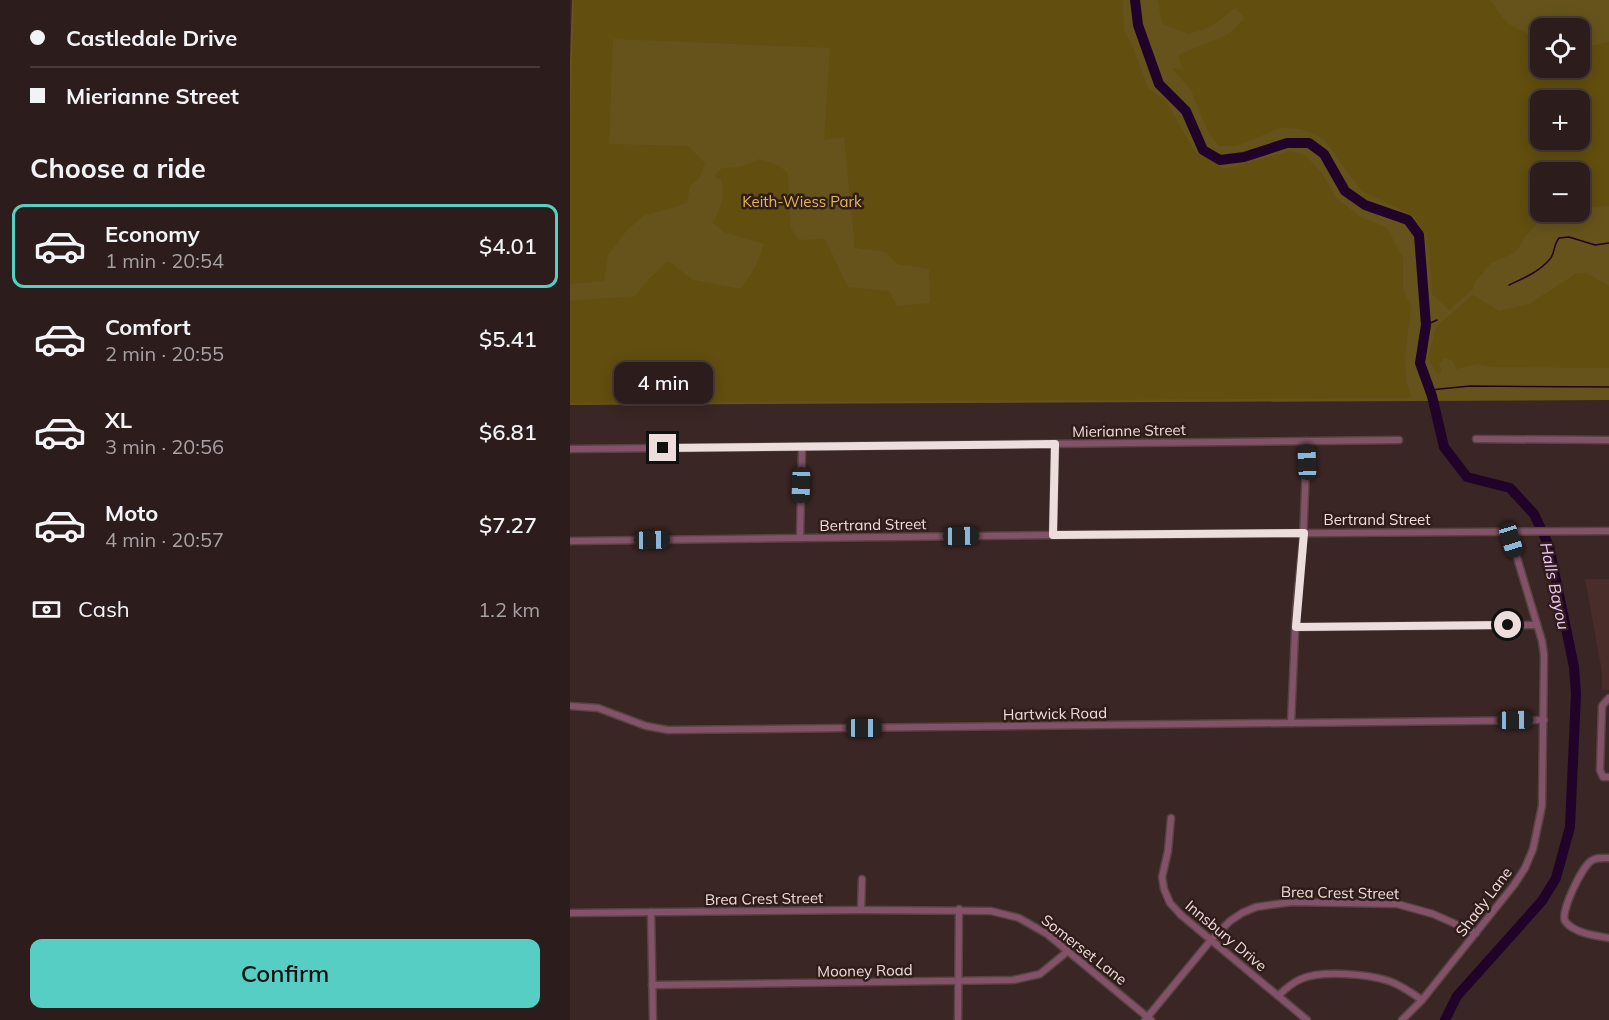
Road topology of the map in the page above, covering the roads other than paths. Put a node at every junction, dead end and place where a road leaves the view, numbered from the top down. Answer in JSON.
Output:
{"nodes":[{"id":1,"x":1399,"y":440,"type":"dead end"},
{"id":2,"x":1476,"y":440,"type":"dead end"},
{"id":3,"x":1609,"y":440,"type":"edge"},
{"id":4,"x":1307,"y":441,"type":"junction"},
{"id":5,"x":1055,"y":444,"type":"junction"},
{"id":6,"x":802,"y":447,"type":"junction"},
{"id":7,"x":570,"y":449,"type":"edge"},
{"id":8,"x":1512,"y":531,"type":"junction"},
{"id":9,"x":1609,"y":531,"type":"edge"},
{"id":10,"x":1304,"y":533,"type":"junction"},
{"id":11,"x":1053,"y":535,"type":"junction"},
{"id":12,"x":800,"y":538,"type":"junction"},
{"id":13,"x":570,"y":541,"type":"edge"},
{"id":14,"x":1537,"y":625,"type":"junction"},
{"id":15,"x":1296,"y":627,"type":"junction"},
{"id":16,"x":1609,"y":698,"type":"edge"},
{"id":17,"x":570,"y":706,"type":"edge"},
{"id":18,"x":1544,"y":720,"type":"junction"},
{"id":19,"x":1291,"y":723,"type":"junction"},
{"id":20,"x":1606,"y":777,"type":"edge"},
{"id":21,"x":1172,"y":818,"type":"dead end"},
{"id":22,"x":1609,"y":858,"type":"edge"},
{"id":23,"x":862,"y":879,"type":"dead end"},
{"id":24,"x":959,"y":909,"type":"junction"},
{"id":25,"x":861,"y":910,"type":"junction"},
{"id":26,"x":651,"y":912,"type":"junction"},
{"id":27,"x":570,"y":913,"type":"edge"},
{"id":28,"x":1476,"y":933,"type":"junction"},
{"id":29,"x":1609,"y":938,"type":"edge"},
{"id":30,"x":1210,"y":940,"type":"junction"},
{"id":31,"x":1068,"y":951,"type":"junction"},
{"id":32,"x":959,"y":982,"type":"junction"},
{"id":33,"x":652,"y":985,"type":"junction"},
{"id":34,"x":1278,"y":996,"type":"junction"},
{"id":35,"x":1422,"y":1000,"type":"junction"},
{"id":36,"x":1148,"y":1019,"type":"edge"},
{"id":37,"x":653,"y":1020,"type":"edge"},
{"id":38,"x":958,"y":1020,"type":"edge"},
{"id":39,"x":1307,"y":1020,"type":"edge"},
{"id":40,"x":1402,"y":1020,"type":"edge"}],
"edges":[{"from":1,"to":4,"type":"street","name":"Mierianne Street"},
{"from":2,"to":3,"type":"street"},
{"from":4,"to":5,"type":"street","name":"Mierianne Street"},
{"from":4,"to":10,"type":"street"},
{"from":5,"to":6,"type":"street","name":"Mierianne Street"},
{"from":5,"to":11,"type":"street"},
{"from":6,"to":7,"type":"street","name":"Mierianne Street"},
{"from":6,"to":12,"type":"street"},
{"from":8,"to":9,"type":"street","name":"Bertrand Street"},
{"from":8,"to":10,"type":"street","name":"Bertrand Street"},
{"from":8,"to":14,"type":"street","name":"Shady Lane"},
{"from":10,"to":11,"type":"street","name":"Bertrand Street"},
{"from":10,"to":15,"type":"street"},
{"from":11,"to":12,"type":"street","name":"Bertrand Street"},
{"from":12,"to":13,"type":"street","name":"Bertrand Street"},
{"from":14,"to":15,"type":"street"},
{"from":14,"to":18,"type":"street","name":"Shady Lane"},
{"from":15,"to":19,"type":"street"},
{"from":16,"to":20,"type":"street"},
{"from":17,"to":19,"type":"street","name":"Hartwick Road"},
{"from":18,"to":19,"type":"street","name":"Hartwick Road"},
{"from":18,"to":28,"type":"street","name":"Shady Lane"},
{"from":21,"to":30,"type":"street","name":"Innsbury Drive"},
{"from":22,"to":29,"type":"street"},
{"from":23,"to":25,"type":"street"},
{"from":24,"to":25,"type":"street","name":"Brea Crest Street"},
{"from":24,"to":31,"type":"street","name":"Somerset Lane"},
{"from":24,"to":32,"type":"street"},
{"from":25,"to":26,"type":"street","name":"Brea Crest Street"},
{"from":26,"to":27,"type":"street","name":"Brea Crest Street"},
{"from":26,"to":33,"type":"street"},
{"from":28,"to":30,"type":"street","name":"Brea Crest Street"},
{"from":28,"to":35,"type":"street","name":"Shady Lane"},
{"from":30,"to":34,"type":"street","name":"Innsbury Drive"},
{"from":30,"to":36,"type":"street","name":"Brea Crest Street"},
{"from":31,"to":32,"type":"street","name":"Mooney Road"},
{"from":31,"to":36,"type":"street","name":"Somerset Lane"},
{"from":32,"to":33,"type":"street","name":"Mooney Road"},
{"from":32,"to":38,"type":"street"},
{"from":33,"to":37,"type":"street"},
{"from":34,"to":35,"type":"street"},
{"from":34,"to":39,"type":"street","name":"Innsbury Drive"},
{"from":35,"to":40,"type":"street","name":"Shady Lane"}]}
